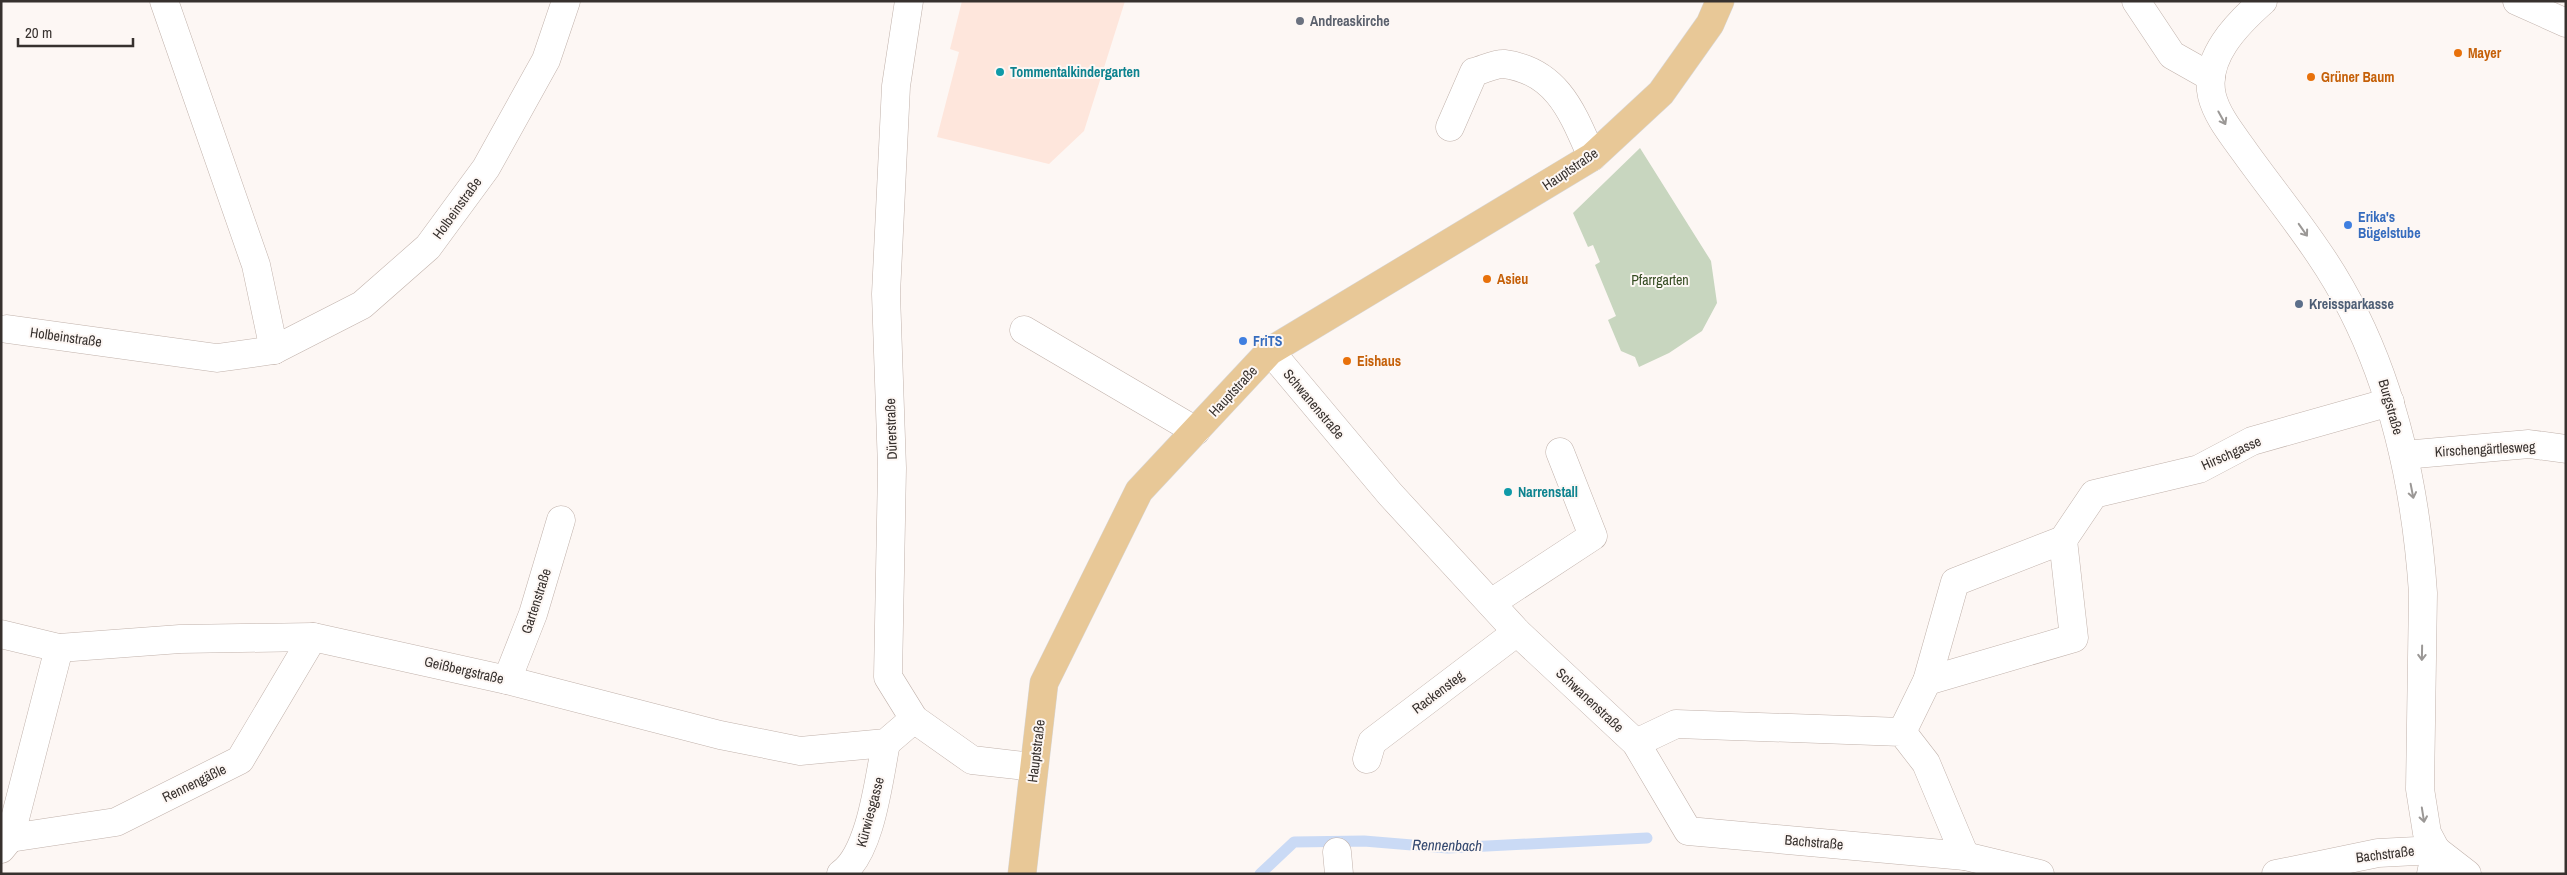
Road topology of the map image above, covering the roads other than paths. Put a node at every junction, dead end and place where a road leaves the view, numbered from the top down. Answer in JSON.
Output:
{"nodes":[{"id":1,"x":164,"y":1,"type":"edge"},
{"id":2,"x":566,"y":1,"type":"edge"},
{"id":3,"x":909,"y":1,"type":"edge"},
{"id":4,"x":1720,"y":1,"type":"edge"},
{"id":5,"x":2136,"y":1,"type":"edge"},
{"id":6,"x":2264,"y":1,"type":"edge"},
{"id":7,"x":2517,"y":1,"type":"edge"},
{"id":8,"x":2566,"y":23,"type":"edge"},
{"id":9,"x":2210,"y":77,"type":"junction"},
{"id":10,"x":1450,"y":127,"type":"dead end"},
{"id":11,"x":1592,"y":158,"type":"junction"},
{"id":12,"x":7,"y":329,"type":"dead end"},
{"id":13,"x":1024,"y":330,"type":"dead end"},
{"id":14,"x":274,"y":350,"type":"junction"},
{"id":15,"x":1270,"y":352,"type":"junction"},
{"id":16,"x":2390,"y":402,"type":"junction"},
{"id":17,"x":1196,"y":431,"type":"junction"},
{"id":18,"x":2566,"y":449,"type":"edge"},
{"id":19,"x":1560,"y":452,"type":"dead end"},
{"id":20,"x":2404,"y":455,"type":"junction"},
{"id":21,"x":561,"y":520,"type":"dead end"},
{"id":22,"x":2064,"y":540,"type":"junction"},
{"id":23,"x":1491,"y":603,"type":"junction"},
{"id":24,"x":1517,"y":632,"type":"junction"},
{"id":25,"x":1,"y":634,"type":"edge"},
{"id":26,"x":313,"y":637,"type":"junction"},
{"id":27,"x":58,"y":648,"type":"junction"},
{"id":28,"x":507,"y":680,"type":"junction"},
{"id":29,"x":1926,"y":681,"type":"junction"},
{"id":30,"x":914,"y":719,"type":"junction"},
{"id":31,"x":1902,"y":732,"type":"junction"},
{"id":32,"x":886,"y":743,"type":"junction"},
{"id":33,"x":1636,"y":743,"type":"junction"},
{"id":34,"x":1367,"y":758,"type":"dead end"},
{"id":35,"x":1033,"y":767,"type":"junction"},
{"id":36,"x":6,"y":843,"type":"edge"},
{"id":37,"x":1965,"y":856,"type":"junction"},
{"id":38,"x":2433,"y":862,"type":"edge"},
{"id":39,"x":841,"y":874,"type":"edge"},
{"id":40,"x":1022,"y":874,"type":"edge"},
{"id":41,"x":2040,"y":874,"type":"edge"},
{"id":42,"x":2276,"y":874,"type":"edge"},
{"id":43,"x":2467,"y":874,"type":"edge"}],
"edges":[{"from":1,"to":14,"type":"street"},
{"from":2,"to":14,"type":"street","name":"Holbeinstraße"},
{"from":3,"to":30,"type":"street","name":"Dürerstraße"},
{"from":4,"to":11,"type":"main road","name":"Hauptstraße"},
{"from":5,"to":9,"type":"street"},
{"from":6,"to":9,"type":"street"},
{"from":7,"to":8,"type":"street"},
{"from":9,"to":16,"type":"street","name":"Burgstraße","one_way":true},
{"from":10,"to":11,"type":"street"},
{"from":11,"to":15,"type":"main road","name":"Hauptstraße"},
{"from":12,"to":14,"type":"street","name":"Holbeinstraße"},
{"from":13,"to":17,"type":"street"},
{"from":15,"to":17,"type":"main road","name":"Hauptstraße"},
{"from":15,"to":23,"type":"street","name":"Schwanenstraße"},
{"from":16,"to":20,"type":"street","name":"Burgstraße"},
{"from":16,"to":22,"type":"street","name":"Hirschgasse"},
{"from":17,"to":35,"type":"main road","name":"Hauptstraße"},
{"from":18,"to":20,"type":"street","name":"Kirschengärtlesweg"},
{"from":19,"to":23,"type":"street"},
{"from":20,"to":38,"type":"street","name":"Burgstraße","one_way":true},
{"from":21,"to":28,"type":"street","name":"Gartenstraße"},
{"from":22,"to":29,"type":"street"},
{"from":22,"to":29,"type":"street"},
{"from":23,"to":24,"type":"street","name":"Schwanenstraße"},
{"from":24,"to":33,"type":"street","name":"Schwanenstraße"},
{"from":24,"to":34,"type":"street","name":"Rackensteg"},
{"from":25,"to":27,"type":"street","name":"Geißbergstraße"},
{"from":26,"to":27,"type":"street","name":"Geißbergstraße"},
{"from":26,"to":28,"type":"street","name":"Geißbergstraße"},
{"from":26,"to":36,"type":"street","name":"Rennengäßle"},
{"from":27,"to":36,"type":"street","name":"Rennengäßle"},
{"from":28,"to":32,"type":"street","name":"Geißbergstraße"},
{"from":29,"to":31,"type":"street"},
{"from":30,"to":32,"type":"street"},
{"from":30,"to":35,"type":"street","name":"Dürerstraße"},
{"from":31,"to":33,"type":"street","name":"Schwanenstraße"},
{"from":31,"to":37,"type":"street"},
{"from":32,"to":39,"type":"street","name":"Kürwiesgasse"},
{"from":33,"to":37,"type":"street","name":"Bachstraße"},
{"from":35,"to":40,"type":"main road","name":"Hauptstraße"},
{"from":37,"to":41,"type":"street","name":"Bachstraße"},
{"from":38,"to":42,"type":"street","name":"Bachstraße"},
{"from":38,"to":43,"type":"street"}]}
